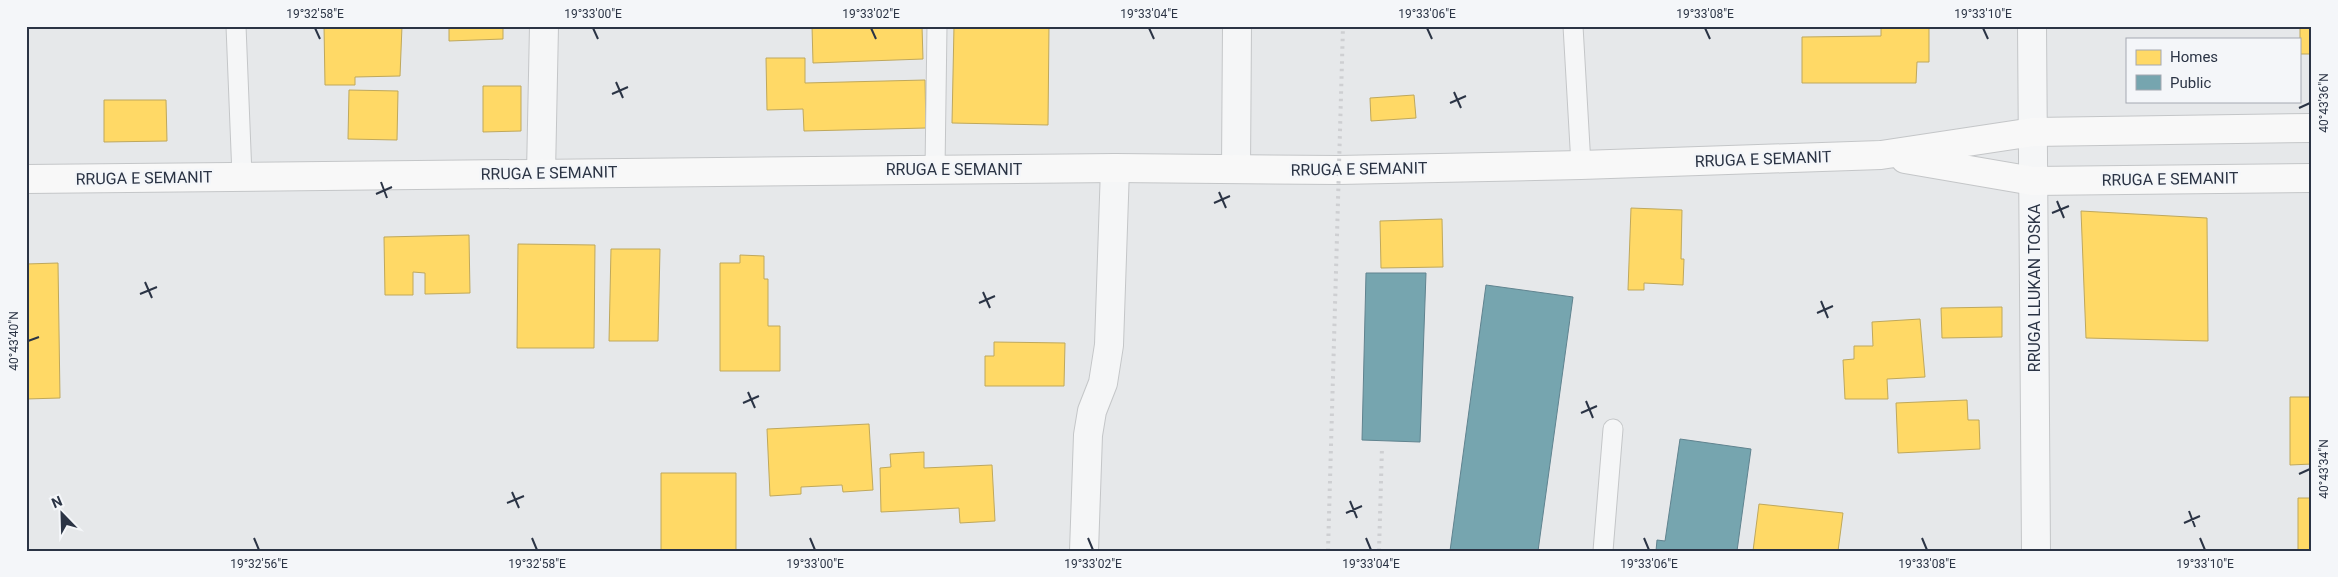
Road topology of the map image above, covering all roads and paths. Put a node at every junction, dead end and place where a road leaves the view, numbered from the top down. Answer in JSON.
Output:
{"nodes":[{"id":1,"x":236,"y":26,"type":"edge"},
{"id":2,"x":544,"y":26,"type":"edge"},
{"id":3,"x":937,"y":26,"type":"edge"},
{"id":4,"x":1237,"y":26,"type":"edge"},
{"id":5,"x":1573,"y":26,"type":"edge"},
{"id":6,"x":2032,"y":26,"type":"edge"},
{"id":7,"x":2312,"y":128,"type":"edge"},
{"id":8,"x":2033,"y":132,"type":"junction"},
{"id":9,"x":1881,"y":155,"type":"junction"},
{"id":10,"x":1581,"y":165,"type":"junction"},
{"id":11,"x":1115,"y":168,"type":"junction"},
{"id":12,"x":935,"y":169,"type":"junction"},
{"id":13,"x":1236,"y":169,"type":"junction"},
{"id":14,"x":541,"y":173,"type":"junction"},
{"id":15,"x":242,"y":176,"type":"junction"},
{"id":16,"x":2312,"y":178,"type":"edge"},
{"id":17,"x":26,"y":179,"type":"edge"},
{"id":18,"x":2033,"y":181,"type":"junction"},
{"id":19,"x":1613,"y":429,"type":"dead end"},
{"id":20,"x":1084,"y":551,"type":"edge"},
{"id":21,"x":1603,"y":551,"type":"edge"},
{"id":22,"x":2036,"y":551,"type":"edge"}],
"edges":[{"from":1,"to":15,"type":"lane"},
{"from":2,"to":14,"type":"street"},
{"from":3,"to":12,"type":"lane"},
{"from":4,"to":13,"type":"street"},
{"from":5,"to":10,"type":"lane"},
{"from":6,"to":8,"type":"street","name":"RRUGA LLUKAN TOSKA"},
{"from":7,"to":8,"type":"main road","name":"RRUGA E SEMANIT"},
{"from":8,"to":9,"type":"main road","name":"RRUGA E SEMANIT"},
{"from":8,"to":18,"type":"street","name":"RRUGA LLUKAN TOSKA"},
{"from":9,"to":10,"type":"main road","name":"RRUGA E SEMANIT"},
{"from":9,"to":18,"type":"main road","name":"RRUGA E SEMANIT"},
{"from":10,"to":13,"type":"main road","name":"RRUGA E SEMANIT"},
{"from":11,"to":12,"type":"main road","name":"RRUGA E SEMANIT"},
{"from":11,"to":13,"type":"main road","name":"RRUGA E SEMANIT"},
{"from":11,"to":20,"type":"street"},
{"from":12,"to":14,"type":"main road","name":"RRUGA E SEMANIT"},
{"from":14,"to":15,"type":"main road","name":"RRUGA E SEMANIT"},
{"from":15,"to":17,"type":"main road","name":"RRUGA E SEMANIT"},
{"from":16,"to":18,"type":"main road","name":"RRUGA E SEMANIT"},
{"from":18,"to":22,"type":"street","name":"RRUGA LLUKAN TOSKA"},
{"from":19,"to":21,"type":"lane"}]}
